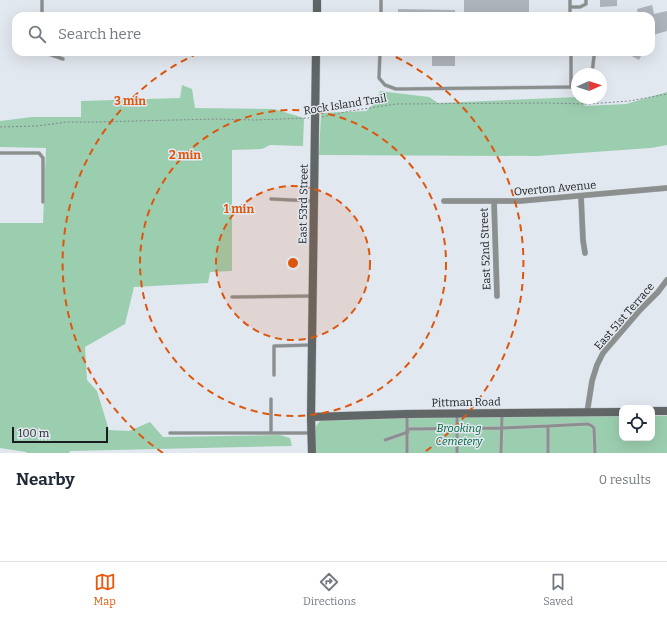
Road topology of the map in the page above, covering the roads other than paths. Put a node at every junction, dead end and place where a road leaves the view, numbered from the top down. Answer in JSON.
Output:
{"nodes":[{"id":1,"x":42,"y":0,"type":"edge"},
{"id":2,"x":317,"y":0,"type":"edge"},
{"id":3,"x":381,"y":0,"type":"edge"},
{"id":4,"x":570,"y":0,"type":"edge"},
{"id":5,"x":586,"y":0,"type":"edge"},
{"id":6,"x":570,"y":7,"type":"junction"},
{"id":7,"x":42,"y":12,"type":"edge"},
{"id":8,"x":316,"y":12,"type":"edge"},
{"id":9,"x":381,"y":12,"type":"edge"},
{"id":10,"x":570,"y":12,"type":"edge"},
{"id":11,"x":54,"y":56,"type":"edge"},
{"id":12,"x":316,"y":56,"type":"edge"},
{"id":13,"x":380,"y":56,"type":"edge"},
{"id":14,"x":571,"y":56,"type":"edge"},
{"id":15,"x":594,"y":56,"type":"edge"},
{"id":16,"x":63,"y":59,"type":"dead end"},
{"id":17,"x":571,"y":68,"type":"edge"},
{"id":18,"x":593,"y":68,"type":"edge"},
{"id":19,"x":571,"y":88,"type":"edge"},
{"id":20,"x":0,"y":153,"type":"edge"},
{"id":21,"x":667,"y":188,"type":"edge"},
{"id":22,"x":581,"y":196,"type":"junction"},
{"id":23,"x":271,"y":199,"type":"dead end"},
{"id":24,"x":314,"y":201,"type":"junction"},
{"id":25,"x":444,"y":201,"type":"dead end"},
{"id":26,"x":494,"y":201,"type":"junction"},
{"id":27,"x":43,"y":202,"type":"dead end"},
{"id":28,"x":585,"y":253,"type":"dead end"},
{"id":29,"x":667,"y":280,"type":"edge"},
{"id":30,"x":313,"y":296,"type":"junction"},
{"id":31,"x":497,"y":296,"type":"dead end"},
{"id":32,"x":232,"y":297,"type":"dead end"},
{"id":33,"x":312,"y":345,"type":"junction"},
{"id":34,"x":274,"y":375,"type":"dead end"},
{"id":35,"x":271,"y":399,"type":"dead end"},
{"id":36,"x":655,"y":411,"type":"edge"},
{"id":37,"x":667,"y":411,"type":"edge"},
{"id":38,"x":502,"y":412,"type":"junction"},
{"id":39,"x":619,"y":412,"type":"edge"},
{"id":40,"x":457,"y":413,"type":"junction"},
{"id":41,"x":587,"y":413,"type":"junction"},
{"id":42,"x":407,"y":414,"type":"junction"},
{"id":43,"x":311,"y":417,"type":"junction"},
{"id":44,"x":548,"y":426,"type":"junction"},
{"id":45,"x":457,"y":428,"type":"junction"},
{"id":46,"x":502,"y":428,"type":"junction"},
{"id":47,"x":408,"y":430,"type":"junction"},
{"id":48,"x":271,"y":433,"type":"junction"},
{"id":49,"x":170,"y":434,"type":"dead end"},
{"id":50,"x":312,"y":434,"type":"junction"},
{"id":51,"x":385,"y":440,"type":"dead end"},
{"id":52,"x":312,"y":453,"type":"edge"},
{"id":53,"x":408,"y":453,"type":"edge"},
{"id":54,"x":457,"y":453,"type":"edge"},
{"id":55,"x":502,"y":453,"type":"edge"},
{"id":56,"x":548,"y":453,"type":"edge"},
{"id":57,"x":595,"y":453,"type":"edge"}],
"edges":[{"from":1,"to":7,"type":"lane"},
{"from":2,"to":8,"type":"street"},
{"from":3,"to":9,"type":"lane"},
{"from":4,"to":6,"type":"lane"},
{"from":5,"to":6,"type":"lane"},
{"from":6,"to":10,"type":"lane"},
{"from":11,"to":16,"type":"lane"},
{"from":12,"to":24,"type":"street","name":"East 53rd Street"},
{"from":13,"to":19,"type":"lane"},
{"from":14,"to":17,"type":"lane"},
{"from":15,"to":18,"type":"lane"},
{"from":20,"to":27,"type":"lane"},
{"from":21,"to":22,"type":"street","name":"Overton Avenue"},
{"from":22,"to":26,"type":"street","name":"Overton Avenue"},
{"from":22,"to":28,"type":"street"},
{"from":23,"to":24,"type":"lane"},
{"from":24,"to":30,"type":"street","name":"East 53rd Street"},
{"from":25,"to":26,"type":"street","name":"Overton Avenue"},
{"from":26,"to":31,"type":"street","name":"East 52nd Street"},
{"from":29,"to":41,"type":"street","name":"East 51st Terrace"},
{"from":30,"to":32,"type":"lane"},
{"from":30,"to":33,"type":"street","name":"East 53rd Street"},
{"from":33,"to":34,"type":"lane"},
{"from":33,"to":43,"type":"street","name":"East 53rd Street"},
{"from":35,"to":48,"type":"lane"},
{"from":36,"to":37,"type":"street"},
{"from":38,"to":40,"type":"street","name":"Pittman Road"},
{"from":38,"to":41,"type":"street","name":"Pittman Road"},
{"from":38,"to":46,"type":"lane"},
{"from":39,"to":41,"type":"street","name":"Pittman Road"},
{"from":40,"to":42,"type":"street","name":"Pittman Road"},
{"from":40,"to":45,"type":"lane"},
{"from":42,"to":43,"type":"street","name":"Pittman Road"},
{"from":42,"to":47,"type":"lane"},
{"from":43,"to":50,"type":"street","name":"East 53rd Street"},
{"from":44,"to":46,"type":"lane"},
{"from":44,"to":56,"type":"lane"},
{"from":44,"to":57,"type":"lane"},
{"from":45,"to":46,"type":"lane"},
{"from":45,"to":47,"type":"lane"},
{"from":45,"to":54,"type":"lane"},
{"from":46,"to":55,"type":"lane"},
{"from":47,"to":51,"type":"lane"},
{"from":47,"to":53,"type":"lane"},
{"from":48,"to":49,"type":"lane"},
{"from":48,"to":50,"type":"lane"},
{"from":50,"to":52,"type":"street","name":"East 53rd Street"}]}
